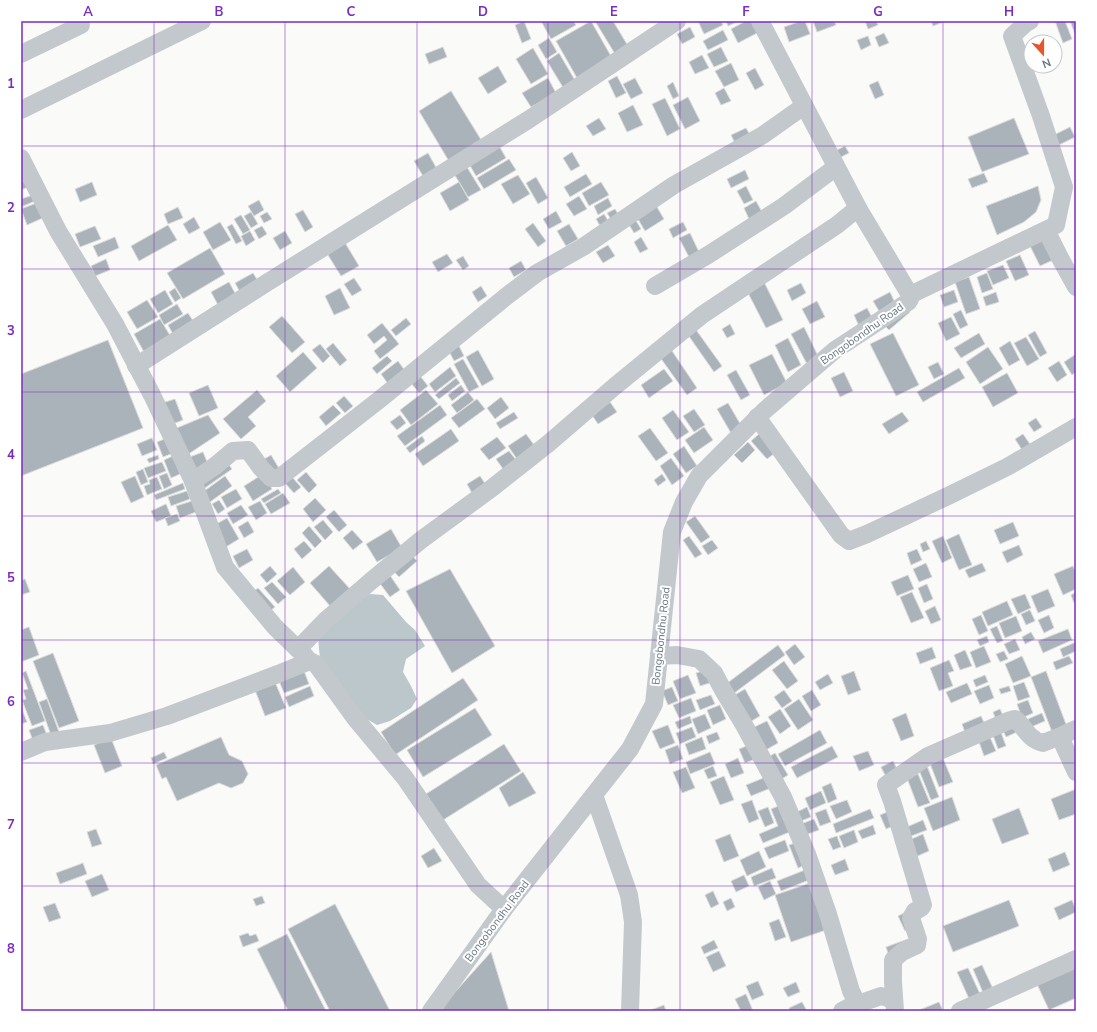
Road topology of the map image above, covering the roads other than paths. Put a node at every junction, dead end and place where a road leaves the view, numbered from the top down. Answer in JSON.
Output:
{"nodes":[{"id":1,"x":202,"y":21,"type":"edge"},
{"id":2,"x":677,"y":21,"type":"edge"},
{"id":3,"x":760,"y":21,"type":"edge"},
{"id":4,"x":1030,"y":21,"type":"edge"},
{"id":5,"x":81,"y":25,"type":"dead end"},
{"id":6,"x":21,"y":54,"type":"edge"},
{"id":7,"x":804,"y":106,"type":"junction"},
{"id":8,"x":21,"y":110,"type":"edge"},
{"id":9,"x":21,"y":158,"type":"edge"},
{"id":10,"x":836,"y":167,"type":"junction"},
{"id":11,"x":858,"y":208,"type":"junction"},
{"id":12,"x":1046,"y":230,"type":"junction"},
{"id":13,"x":655,"y":286,"type":"dead end"},
{"id":14,"x":1076,"y":287,"type":"edge"},
{"id":15,"x":910,"y":295,"type":"junction"},
{"id":16,"x":136,"y":366,"type":"junction"},
{"id":17,"x":757,"y":417,"type":"junction"},
{"id":18,"x":1076,"y":427,"type":"edge"},
{"id":19,"x":193,"y":481,"type":"junction"},
{"id":20,"x":304,"y":655,"type":"junction"},
{"id":21,"x":659,"y":656,"type":"junction"},
{"id":22,"x":1076,"y":729,"type":"edge"},
{"id":23,"x":1060,"y":737,"type":"junction"},
{"id":24,"x":21,"y":752,"type":"edge"},
{"id":25,"x":1076,"y":772,"type":"edge"},
{"id":26,"x":594,"y":795,"type":"junction"},
{"id":27,"x":504,"y":910,"type":"junction"},
{"id":28,"x":1076,"y":959,"type":"edge"},
{"id":29,"x":895,"y":1005,"type":"edge"},
{"id":30,"x":850,"y":1007,"type":"edge"},
{"id":31,"x":431,"y":1011,"type":"edge"},
{"id":32,"x":630,"y":1011,"type":"edge"},
{"id":33,"x":960,"y":1011,"type":"edge"}],
"edges":[{"from":1,"to":8,"type":"street"},
{"from":2,"to":16,"type":"street"},
{"from":3,"to":7,"type":"street","name":"Bongobondhu Road"},
{"from":4,"to":12,"type":"street","name":"Bongobondhu Road"},
{"from":5,"to":6,"type":"street"},
{"from":7,"to":10,"type":"street","name":"Bongobondhu Road"},
{"from":7,"to":19,"type":"street"},
{"from":9,"to":16,"type":"street"},
{"from":10,"to":11,"type":"street","name":"Bongobondhu Road"},
{"from":10,"to":13,"type":"street"},
{"from":11,"to":15,"type":"street","name":"Bongobondhu Road"},
{"from":11,"to":20,"type":"street"},
{"from":12,"to":14,"type":"street"},
{"from":12,"to":15,"type":"street","name":"Bongobondhu Road"},
{"from":15,"to":17,"type":"street","name":"Bongobondhu Road"},
{"from":16,"to":19,"type":"street"},
{"from":17,"to":18,"type":"street"},
{"from":17,"to":21,"type":"street","name":"Bongobondhu Road"},
{"from":19,"to":20,"type":"street"},
{"from":20,"to":24,"type":"street"},
{"from":20,"to":27,"type":"street"},
{"from":21,"to":26,"type":"street","name":"Bongobondhu Road"},
{"from":21,"to":30,"type":"street"},
{"from":22,"to":23,"type":"street"},
{"from":23,"to":25,"type":"street"},
{"from":23,"to":29,"type":"street"},
{"from":26,"to":27,"type":"street","name":"Bongobondhu Road"},
{"from":26,"to":32,"type":"street"},
{"from":27,"to":31,"type":"street","name":"Bongobondhu Road"},
{"from":28,"to":33,"type":"street"},
{"from":29,"to":30,"type":"street"}]}
